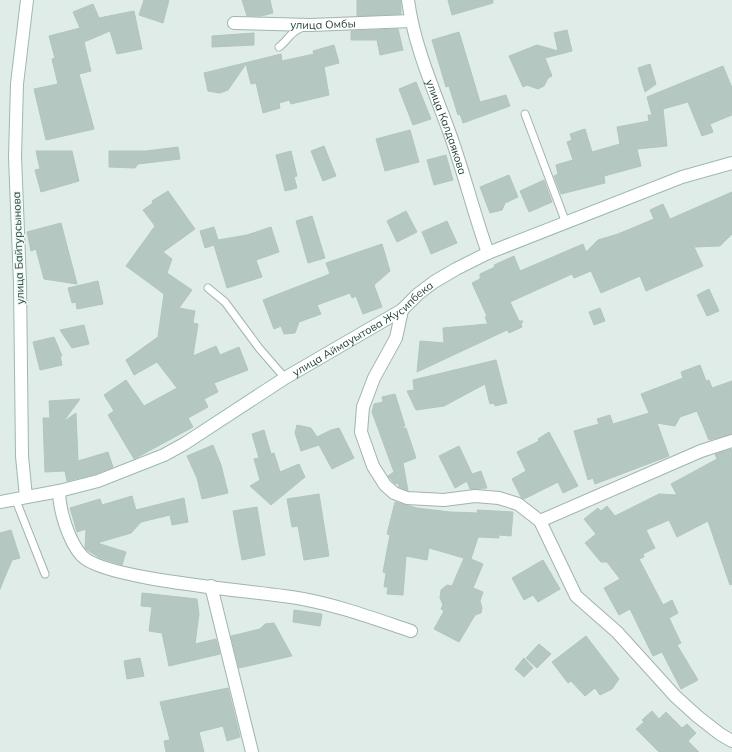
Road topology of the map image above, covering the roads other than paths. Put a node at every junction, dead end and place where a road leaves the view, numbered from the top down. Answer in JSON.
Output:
{"nodes":[{"id":1,"x":27,"y":0,"type":"edge"},
{"id":2,"x":408,"y":0,"type":"edge"},
{"id":3,"x":411,"y":21,"type":"junction"},
{"id":4,"x":234,"y":23,"type":"dead end"},
{"id":5,"x":311,"y":25,"type":"junction"},
{"id":6,"x":279,"y":47,"type":"dead end"},
{"id":7,"x":525,"y":114,"type":"dead end"},
{"id":8,"x":732,"y":163,"type":"edge"},
{"id":9,"x":566,"y":223,"type":"junction"},
{"id":10,"x":488,"y":253,"type":"junction"},
{"id":11,"x":208,"y":288,"type":"dead end"},
{"id":12,"x":402,"y":310,"type":"junction"},
{"id":13,"x":285,"y":378,"type":"junction"},
{"id":14,"x":732,"y":441,"type":"edge"},
{"id":15,"x":59,"y":491,"type":"junction"},
{"id":16,"x":21,"y":497,"type":"junction"},
{"id":17,"x":0,"y":502,"type":"edge"},
{"id":18,"x":540,"y":521,"type":"junction"},
{"id":19,"x":45,"y":574,"type":"dead end"},
{"id":20,"x":211,"y":586,"type":"junction"},
{"id":21,"x":411,"y":631,"type":"dead end"},
{"id":22,"x":732,"y":741,"type":"edge"},
{"id":23,"x":252,"y":752,"type":"edge"}],
"edges":[{"from":1,"to":16,"type":"street","name":"улица Байтурсынова"},
{"from":2,"to":3,"type":"street","name":"улица Калдаякова"},
{"from":3,"to":5,"type":"street","name":"улица Омбы"},
{"from":3,"to":10,"type":"street","name":"улица Калдаякова"},
{"from":4,"to":5,"type":"street","name":"улица Омбы"},
{"from":5,"to":6,"type":"lane"},
{"from":7,"to":9,"type":"lane"},
{"from":8,"to":9,"type":"street","name":"улица Аймауытова Жусипбека"},
{"from":9,"to":10,"type":"street","name":"улица Аймауытова Жусипбека"},
{"from":10,"to":12,"type":"street","name":"улица Аймауытова Жусипбека"},
{"from":11,"to":13,"type":"lane"},
{"from":12,"to":13,"type":"street","name":"улица Аймауытова Жусипбека"},
{"from":12,"to":18,"type":"street"},
{"from":13,"to":15,"type":"street","name":"улица Аймауытова Жусипбека"},
{"from":14,"to":18,"type":"street"},
{"from":15,"to":16,"type":"street","name":"улица Аймауытова Жусипбека"},
{"from":15,"to":20,"type":"street"},
{"from":16,"to":17,"type":"street","name":"улица Аймауытова Жусипбека"},
{"from":16,"to":19,"type":"lane"},
{"from":18,"to":22,"type":"street"},
{"from":20,"to":21,"type":"street"},
{"from":20,"to":23,"type":"street"}]}
